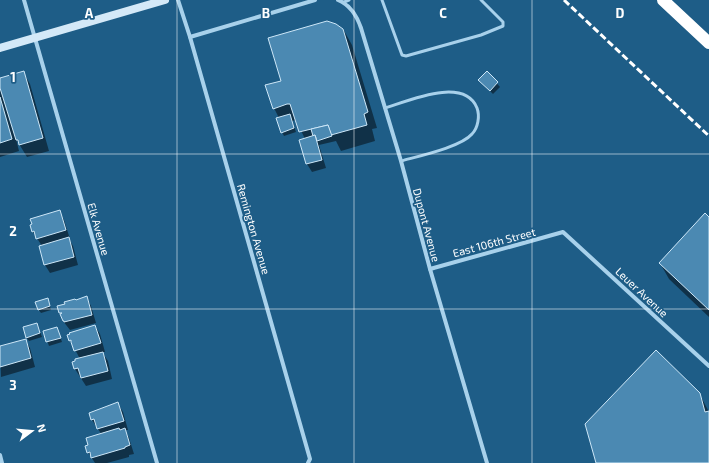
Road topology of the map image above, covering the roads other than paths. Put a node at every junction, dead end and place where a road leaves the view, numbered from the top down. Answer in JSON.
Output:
{"nodes":[{"id":1,"x":24,"y":0,"type":"edge"},
{"id":2,"x":165,"y":0,"type":"edge"},
{"id":3,"x":178,"y":0,"type":"edge"},
{"id":4,"x":315,"y":0,"type":"edge"},
{"id":5,"x":338,"y":0,"type":"edge"},
{"id":6,"x":349,"y":0,"type":"edge"},
{"id":7,"x":382,"y":0,"type":"edge"},
{"id":8,"x":481,"y":0,"type":"edge"},
{"id":9,"x":663,"y":0,"type":"edge"},
{"id":10,"x":344,"y":2,"type":"junction"},
{"id":11,"x":190,"y":37,"type":"junction"},
{"id":12,"x":35,"y":38,"type":"junction"},
{"id":13,"x":709,"y":43,"type":"edge"},
{"id":14,"x":0,"y":48,"type":"edge"},
{"id":15,"x":385,"y":108,"type":"junction"},
{"id":16,"x":401,"y":161,"type":"junction"},
{"id":17,"x":564,"y":232,"type":"joint"},
{"id":18,"x":430,"y":269,"type":"junction"},
{"id":19,"x":709,"y":366,"type":"edge"},
{"id":20,"x":0,"y":455,"type":"edge"},
{"id":21,"x":2,"y":463,"type":"edge"},
{"id":22,"x":157,"y":463,"type":"edge"},
{"id":23,"x":308,"y":463,"type":"edge"},
{"id":24,"x":487,"y":463,"type":"edge"}],
"edges":[{"from":1,"to":12,"type":"street","name":"Elk Avenue"},
{"from":2,"to":12,"type":"street"},
{"from":3,"to":11,"type":"street","name":"Remington Avenue"},
{"from":4,"to":11,"type":"street"},
{"from":5,"to":10,"type":"street"},
{"from":6,"to":10,"type":"lane"},
{"from":7,"to":8,"type":"lane"},
{"from":9,"to":13,"type":"highway"},
{"from":10,"to":15,"type":"street","name":"Dupont Avenue"},
{"from":11,"to":23,"type":"street","name":"Remington Avenue"},
{"from":12,"to":14,"type":"street"},
{"from":12,"to":22,"type":"street","name":"Elk Avenue"},
{"from":15,"to":16,"type":"street","name":"Dupont Avenue"},
{"from":15,"to":16,"type":"lane"},
{"from":16,"to":18,"type":"street","name":"Dupont Avenue"},
{"from":17,"to":18,"type":"street","name":"East 106th Street"},
{"from":17,"to":19,"type":"street","name":"Leuer Avenue"},
{"from":18,"to":24,"type":"street","name":"Dupont Avenue"},
{"from":20,"to":21,"type":"street"}]}
